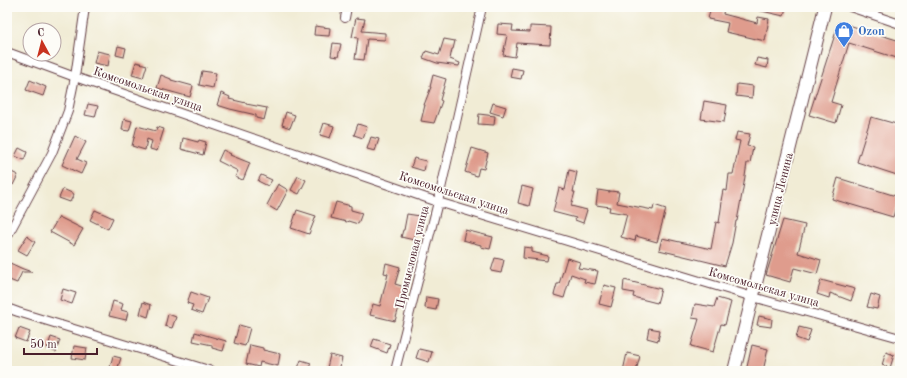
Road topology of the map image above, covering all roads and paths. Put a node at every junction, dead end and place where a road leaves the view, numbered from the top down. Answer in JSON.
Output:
{"nodes":[{"id":1,"x":85,"y":7,"type":"edge"},
{"id":2,"x":347,"y":7,"type":"edge"},
{"id":3,"x":482,"y":7,"type":"edge"},
{"id":4,"x":825,"y":7,"type":"edge"},
{"id":5,"x":850,"y":7,"type":"edge"},
{"id":6,"x":345,"y":18,"type":"dead end"},
{"id":7,"x":900,"y":24,"type":"edge"},
{"id":8,"x":7,"y":52,"type":"edge"},
{"id":9,"x":75,"y":77,"type":"junction"},
{"id":10,"x":438,"y":202,"type":"junction"},
{"id":11,"x":7,"y":237,"type":"edge"},
{"id":12,"x":753,"y":297,"type":"junction"},
{"id":13,"x":7,"y":308,"type":"edge"},
{"id":14,"x":900,"y":338,"type":"edge"},
{"id":15,"x":212,"y":371,"type":"edge"},
{"id":16,"x":395,"y":371,"type":"edge"},
{"id":17,"x":734,"y":371,"type":"edge"}],
"edges":[{"from":1,"to":9,"type":"street"},
{"from":2,"to":6,"type":"street"},
{"from":3,"to":10,"type":"street","name":"Промысловая улица"},
{"from":4,"to":12,"type":"street","name":"улица Ленина"},
{"from":5,"to":7,"type":"street"},
{"from":8,"to":9,"type":"street","name":"Комсомольская улица"},
{"from":9,"to":10,"type":"street","name":"Комсомольская улица"},
{"from":9,"to":11,"type":"street"},
{"from":10,"to":12,"type":"street","name":"Комсомольская улица"},
{"from":10,"to":16,"type":"street","name":"Промысловая улица"},
{"from":12,"to":14,"type":"street","name":"Комсомольская улица"},
{"from":12,"to":17,"type":"street","name":"улица Ленина"},
{"from":13,"to":15,"type":"street"}]}
